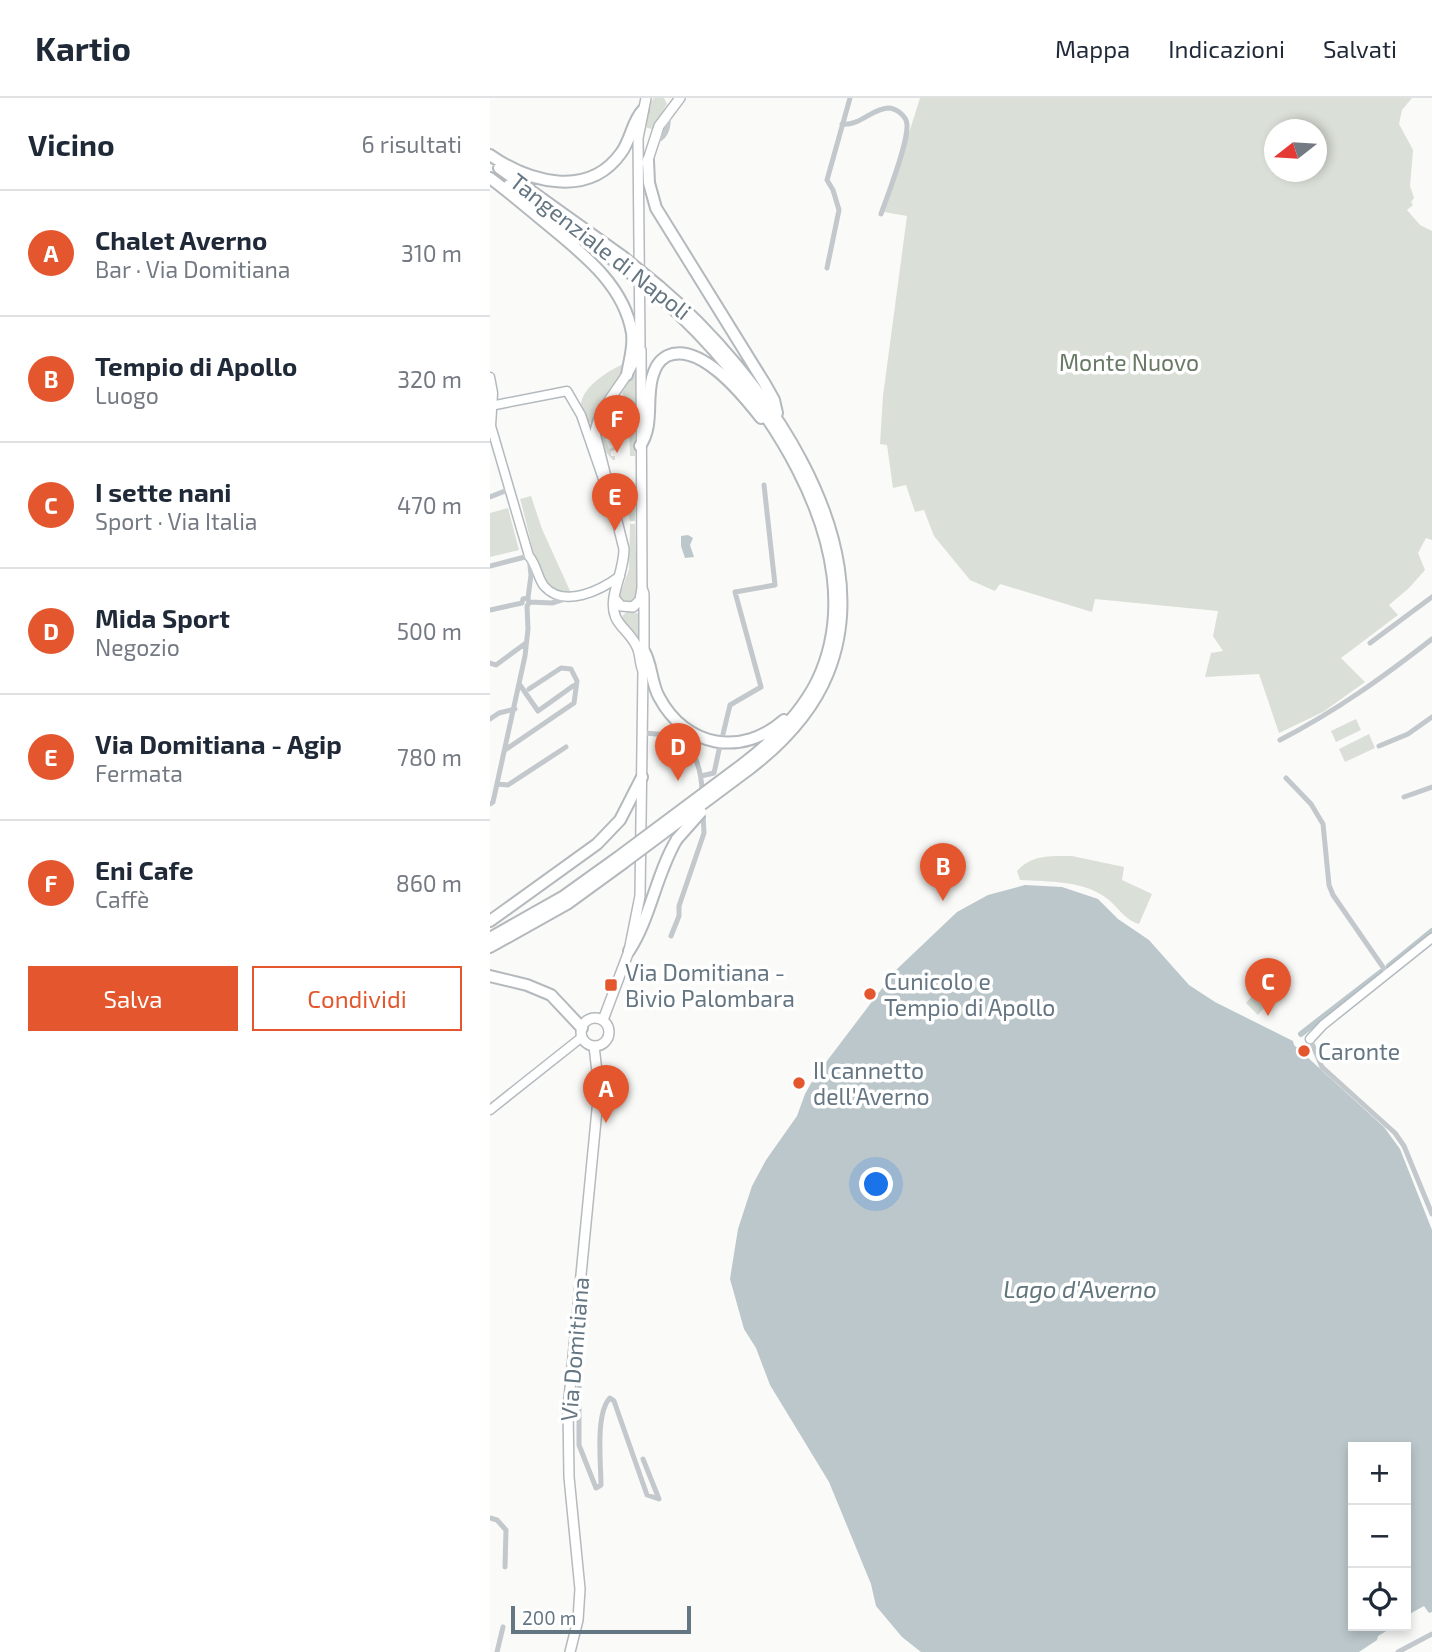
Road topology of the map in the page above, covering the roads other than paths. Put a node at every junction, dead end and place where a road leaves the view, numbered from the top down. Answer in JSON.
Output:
{"nodes":[{"id":1,"x":646,"y":98,"type":"edge"},
{"id":2,"x":680,"y":98,"type":"edge"},
{"id":3,"x":850,"y":98,"type":"edge"},
{"id":4,"x":642,"y":116,"type":"junction"},
{"id":5,"x":842,"y":124,"type":"junction"},
{"id":6,"x":658,"y":136,"type":"junction"},
{"id":7,"x":490,"y":155,"type":"edge"},
{"id":8,"x":648,"y":160,"type":"junction"},
{"id":9,"x":490,"y":162,"type":"edge"},
{"id":10,"x":490,"y":171,"type":"edge"},
{"id":11,"x":490,"y":178,"type":"edge"},
{"id":12,"x":640,"y":214,"type":"junction"},
{"id":13,"x":881,"y":214,"type":"dead end"},
{"id":14,"x":621,"y":260,"type":"junction"},
{"id":15,"x":827,"y":268,"type":"dead end"},
{"id":16,"x":640,"y":345,"type":"junction"},
{"id":17,"x":627,"y":375,"type":"junction"},
{"id":18,"x":490,"y":377,"type":"edge"},
{"id":19,"x":492,"y":400,"type":"edge"},
{"id":20,"x":608,"y":403,"type":"junction"},
{"id":21,"x":776,"y":424,"type":"junction"},
{"id":22,"x":491,"y":425,"type":"edge"},
{"id":23,"x":640,"y":428,"type":"junction"},
{"id":24,"x":640,"y":446,"type":"junction"},
{"id":25,"x":764,"y":485,"type":"dead end"},
{"id":26,"x":510,"y":489,"type":"junction"},
{"id":27,"x":611,"y":494,"type":"junction"},
{"id":28,"x":490,"y":497,"type":"edge"},
{"id":29,"x":599,"y":497,"type":"dead end"},
{"id":30,"x":529,"y":556,"type":"junction"},
{"id":31,"x":490,"y":566,"type":"edge"},
{"id":32,"x":620,"y":576,"type":"junction"},
{"id":33,"x":642,"y":588,"type":"junction"},
{"id":34,"x":1432,"y":597,"type":"edge"},
{"id":35,"x":568,"y":598,"type":"junction"},
{"id":36,"x":614,"y":598,"type":"junction"},
{"id":37,"x":526,"y":602,"type":"junction"},
{"id":38,"x":490,"y":610,"type":"edge"},
{"id":39,"x":1432,"y":639,"type":"edge"},
{"id":40,"x":526,"y":643,"type":"junction"},
{"id":41,"x":1370,"y":643,"type":"dead end"},
{"id":42,"x":645,"y":650,"type":"junction"},
{"id":43,"x":490,"y":663,"type":"edge"},
{"id":44,"x":643,"y":671,"type":"junction"},
{"id":45,"x":519,"y":685,"type":"junction"},
{"id":46,"x":573,"y":686,"type":"dead end"},
{"id":47,"x":529,"y":689,"type":"dead end"},
{"id":48,"x":515,"y":709,"type":"junction"},
{"id":49,"x":798,"y":711,"type":"junction"},
{"id":50,"x":1432,"y":717,"type":"edge"},
{"id":51,"x":490,"y":719,"type":"edge"},
{"id":52,"x":643,"y":733,"type":"junction"},
{"id":53,"x":723,"y":734,"type":"dead end"},
{"id":54,"x":1280,"y":740,"type":"dead end"},
{"id":55,"x":1379,"y":746,"type":"dead end"},
{"id":56,"x":566,"y":747,"type":"dead end"},
{"id":57,"x":505,"y":750,"type":"junction"},
{"id":58,"x":719,"y":750,"type":"dead end"},
{"id":59,"x":746,"y":767,"type":"junction"},
{"id":60,"x":701,"y":776,"type":"junction"},
{"id":61,"x":642,"y":777,"type":"junction"},
{"id":62,"x":1286,"y":778,"type":"dead end"},
{"id":63,"x":497,"y":784,"type":"junction"},
{"id":64,"x":1432,"y":787,"type":"edge"},
{"id":65,"x":715,"y":794,"type":"junction"},
{"id":66,"x":1404,"y":797,"type":"dead end"},
{"id":67,"x":491,"y":803,"type":"edge"},
{"id":68,"x":680,"y":816,"type":"junction"},
{"id":69,"x":620,"y":861,"type":"junction"},
{"id":70,"x":490,"y":921,"type":"edge"},
{"id":71,"x":671,"y":936,"type":"dead end"},
{"id":72,"x":490,"y":938,"type":"edge"},
{"id":73,"x":1432,"y":939,"type":"edge"},
{"id":74,"x":490,"y":947,"type":"edge"},
{"id":75,"x":629,"y":951,"type":"junction"},
{"id":76,"x":1387,"y":973,"type":"junction"},
{"id":77,"x":490,"y":976,"type":"edge"},
{"id":78,"x":603,"y":1020,"type":"junction"},
{"id":79,"x":582,"y":1033,"type":"junction"},
{"id":80,"x":1310,"y":1039,"type":"joint"},
{"id":81,"x":594,"y":1046,"type":"junction"},
{"id":82,"x":490,"y":1110,"type":"edge"},
{"id":83,"x":1432,"y":1214,"type":"edge"},
{"id":84,"x":573,"y":1357,"type":"junction"},
{"id":85,"x":643,"y":1459,"type":"dead end"},
{"id":86,"x":490,"y":1518,"type":"edge"},
{"id":87,"x":505,"y":1567,"type":"dead end"},
{"id":88,"x":503,"y":1627,"type":"dead end"},
{"id":89,"x":1432,"y":1634,"type":"edge"},
{"id":90,"x":497,"y":1652,"type":"edge"},
{"id":91,"x":570,"y":1652,"type":"edge"},
{"id":92,"x":1398,"y":1652,"type":"edge"}],
"edges":[{"from":1,"to":4,"type":"main road"},
{"from":2,"to":6,"type":"main road"},
{"from":3,"to":5,"type":"street"},
{"from":4,"to":6,"type":"main road"},
{"from":4,"to":7,"type":"highway"},
{"from":4,"to":12,"type":"main road"},
{"from":5,"to":13,"type":"street"},
{"from":5,"to":15,"type":"street"},
{"from":6,"to":8,"type":"main road"},
{"from":8,"to":12,"type":"main road"},
{"from":8,"to":21,"type":"highway"},
{"from":9,"to":14,"type":"highway","name":"Tangenziale di Napoli"},
{"from":10,"to":14,"type":"highway","name":"Tangenziale di Napoli"},
{"from":11,"to":17,"type":"highway"},
{"from":12,"to":16,"type":"main road"},
{"from":14,"to":21,"type":"highway","name":"Tangenziale di Napoli","bridge":true},
{"from":16,"to":17,"type":"main road"},
{"from":16,"to":23,"type":"main road"},
{"from":17,"to":20,"type":"main road"},
{"from":18,"to":19,"type":"street"},
{"from":19,"to":22,"type":"street"},
{"from":19,"to":27,"type":"street"},
{"from":20,"to":23,"type":"main road"},
{"from":20,"to":27,"type":"main road"},
{"from":21,"to":24,"type":"highway"},
{"from":21,"to":49,"type":"highway","name":"Tangenziale di Napoli"},
{"from":21,"to":59,"type":"highway","name":"Tangenziale di Napoli"},
{"from":22,"to":26,"type":"street"},
{"from":23,"to":24,"type":"main road"},
{"from":24,"to":33,"type":"main road"},
{"from":25,"to":53,"type":"street"},
{"from":26,"to":28,"type":"street"},
{"from":26,"to":30,"type":"street"},
{"from":27,"to":29,"type":"street"},
{"from":27,"to":32,"type":"main road"},
{"from":30,"to":31,"type":"street"},
{"from":30,"to":35,"type":"street"},
{"from":30,"to":37,"type":"street"},
{"from":32,"to":35,"type":"street"},
{"from":32,"to":36,"type":"main road"},
{"from":33,"to":36,"type":"main road"},
{"from":33,"to":42,"type":"main road"},
{"from":34,"to":41,"type":"street"},
{"from":35,"to":37,"type":"street"},
{"from":36,"to":44,"type":"main road"},
{"from":37,"to":38,"type":"street"},
{"from":37,"to":40,"type":"street"},
{"from":39,"to":54,"type":"street"},
{"from":40,"to":43,"type":"street"},
{"from":40,"to":45,"type":"street"},
{"from":42,"to":44,"type":"main road"},
{"from":42,"to":49,"type":"highway"},
{"from":44,"to":52,"type":"main road"},
{"from":45,"to":46,"type":"street"},
{"from":45,"to":48,"type":"street"},
{"from":47,"to":57,"type":"street"},
{"from":48,"to":51,"type":"street"},
{"from":48,"to":57,"type":"street"},
{"from":49,"to":59,"type":"highway","name":"Tangenziale di Napoli"},
{"from":50,"to":55,"type":"street"},
{"from":52,"to":60,"type":"street"},
{"from":52,"to":61,"type":"main road"},
{"from":56,"to":63,"type":"street"},
{"from":57,"to":63,"type":"street"},
{"from":58,"to":60,"type":"street"},
{"from":59,"to":65,"type":"highway","name":"Tangenziale di Napoli","bridge":true},
{"from":59,"to":68,"type":"highway","name":"Tangenziale di Napoli","bridge":true},
{"from":60,"to":71,"type":"street"},
{"from":61,"to":70,"type":"highway"},
{"from":61,"to":75,"type":"main road"},
{"from":62,"to":76,"type":"street"},
{"from":63,"to":67,"type":"street"},
{"from":64,"to":66,"type":"street"},
{"from":65,"to":68,"type":"highway","name":"Tangenziale di Napoli","bridge":true},
{"from":65,"to":75,"type":"highway","bridge":true},
{"from":68,"to":69,"type":"highway","bridge":true},
{"from":69,"to":72,"type":"highway"},
{"from":69,"to":74,"type":"highway"},
{"from":73,"to":76,"type":"street"},
{"from":75,"to":78,"type":"main road"},
{"from":76,"to":80,"type":"street"},
{"from":77,"to":79,"type":"highway"},
{"from":78,"to":79,"type":"main road"},
{"from":78,"to":81,"type":"main road"},
{"from":79,"to":81,"type":"main road"},
{"from":79,"to":82,"type":"street"},
{"from":80,"to":83,"type":"street"},
{"from":81,"to":84,"type":"main road","name":"Via Domitiana"},
{"from":84,"to":85,"type":"street"},
{"from":84,"to":91,"type":"main road","name":"Via Domitiana"},
{"from":86,"to":87,"type":"street"},
{"from":88,"to":90,"type":"street"},
{"from":89,"to":92,"type":"street"}]}
